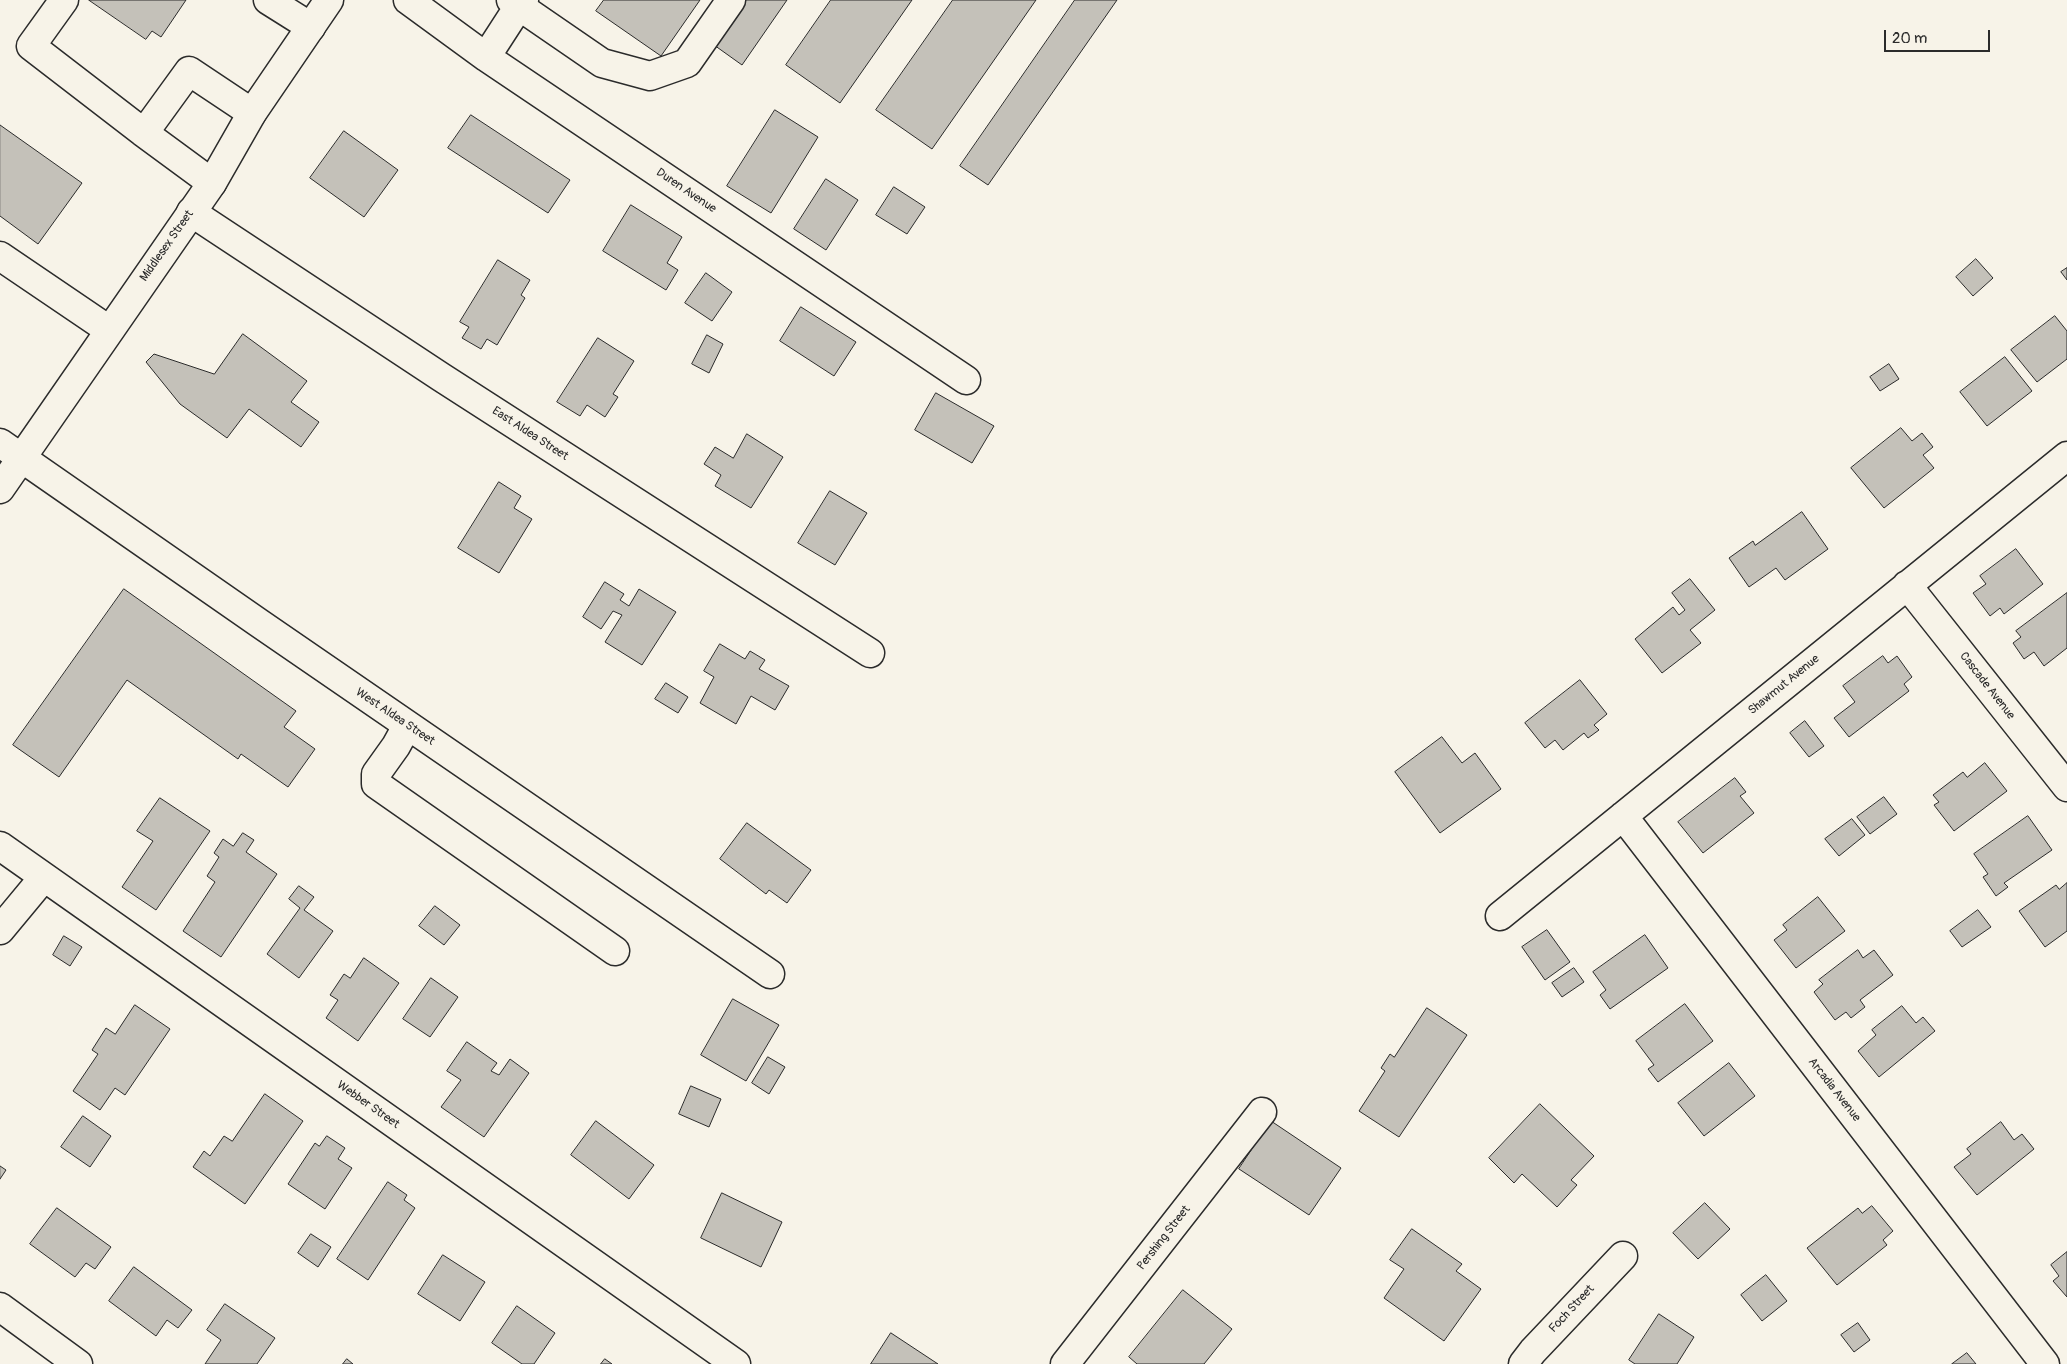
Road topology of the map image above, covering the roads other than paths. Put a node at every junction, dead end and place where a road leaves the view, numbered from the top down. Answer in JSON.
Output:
{"nodes":[{"id":1,"x":64,"y":0,"type":"edge"},
{"id":2,"x":268,"y":0,"type":"edge"},
{"id":3,"x":330,"y":0,"type":"edge"},
{"id":4,"x":408,"y":0,"type":"edge"},
{"id":5,"x":730,"y":0,"type":"edge"},
{"id":6,"x":518,"y":2,"type":"edge"},
{"id":7,"x":311,"y":27,"type":"junction"},
{"id":8,"x":486,"y":56,"type":"junction"},
{"id":9,"x":252,"y":113,"type":"junction"},
{"id":10,"x":144,"y":134,"type":"junction"},
{"id":11,"x":212,"y":183,"type":"junction"},
{"id":12,"x":191,"y":212,"type":"junction"},
{"id":13,"x":0,"y":256,"type":"edge"},
{"id":14,"x":109,"y":330,"type":"junction"},
{"id":15,"x":966,"y":380,"type":"dead end"},
{"id":16,"x":10,"y":451,"type":"edge"},
{"id":17,"x":2067,"y":456,"type":"edge"},
{"id":18,"x":0,"y":489,"type":"edge"},
{"id":19,"x":1907,"y":585,"type":"junction"},
{"id":20,"x":870,"y":653,"type":"dead end"},
{"id":21,"x":407,"y":726,"type":"junction"},
{"id":22,"x":2067,"y":787,"type":"edge"},
{"id":23,"x":1623,"y":816,"type":"junction"},
{"id":24,"x":0,"y":846,"type":"edge"},
{"id":25,"x":44,"y":877,"type":"junction"},
{"id":26,"x":1500,"y":916,"type":"dead end"},
{"id":27,"x":0,"y":930,"type":"edge"},
{"id":28,"x":615,"y":951,"type":"dead end"},
{"id":29,"x":770,"y":974,"type":"dead end"},
{"id":30,"x":1262,"y":1112,"type":"dead end"},
{"id":31,"x":1623,"y":1256,"type":"dead end"},
{"id":32,"x":0,"y":1307,"type":"edge"},
{"id":33,"x":78,"y":1364,"type":"edge"},
{"id":34,"x":736,"y":1364,"type":"edge"},
{"id":35,"x":1065,"y":1364,"type":"edge"},
{"id":36,"x":1523,"y":1364,"type":"edge"},
{"id":37,"x":2045,"y":1364,"type":"edge"}],
"edges":[{"from":1,"to":10,"type":"street"},
{"from":2,"to":7,"type":"street"},
{"from":3,"to":7,"type":"street","name":"Middlesex Street"},
{"from":4,"to":8,"type":"street","name":"Duren Avenue"},
{"from":5,"to":6,"type":"street"},
{"from":6,"to":8,"type":"street"},
{"from":7,"to":9,"type":"street","name":"Middlesex Street"},
{"from":8,"to":15,"type":"street","name":"Duren Avenue"},
{"from":9,"to":10,"type":"street"},
{"from":9,"to":11,"type":"street","name":"Middlesex Street"},
{"from":10,"to":11,"type":"street"},
{"from":11,"to":12,"type":"street","name":"Middlesex Street"},
{"from":12,"to":14,"type":"street","name":"Middlesex Street"},
{"from":12,"to":20,"type":"street","name":"East Aldea Street"},
{"from":13,"to":14,"type":"street"},
{"from":14,"to":16,"type":"street","name":"Middlesex Street"},
{"from":16,"to":18,"type":"street","name":"Middlesex Street"},
{"from":16,"to":21,"type":"street","name":"West Aldea Street"},
{"from":17,"to":19,"type":"street","name":"Shawmut Avenue"},
{"from":19,"to":22,"type":"street","name":"Cascade Avenue"},
{"from":19,"to":23,"type":"street","name":"Shawmut Avenue"},
{"from":21,"to":28,"type":"street"},
{"from":21,"to":29,"type":"street","name":"West Aldea Street"},
{"from":23,"to":26,"type":"street","name":"Shawmut Avenue"},
{"from":23,"to":37,"type":"street","name":"Arcadia Avenue"},
{"from":24,"to":25,"type":"street","name":"Webber Street"},
{"from":25,"to":27,"type":"street"},
{"from":25,"to":34,"type":"street","name":"Webber Street"},
{"from":30,"to":35,"type":"street","name":"Pershing Street"},
{"from":31,"to":36,"type":"street","name":"Foch Street"},
{"from":32,"to":33,"type":"street"}]}
